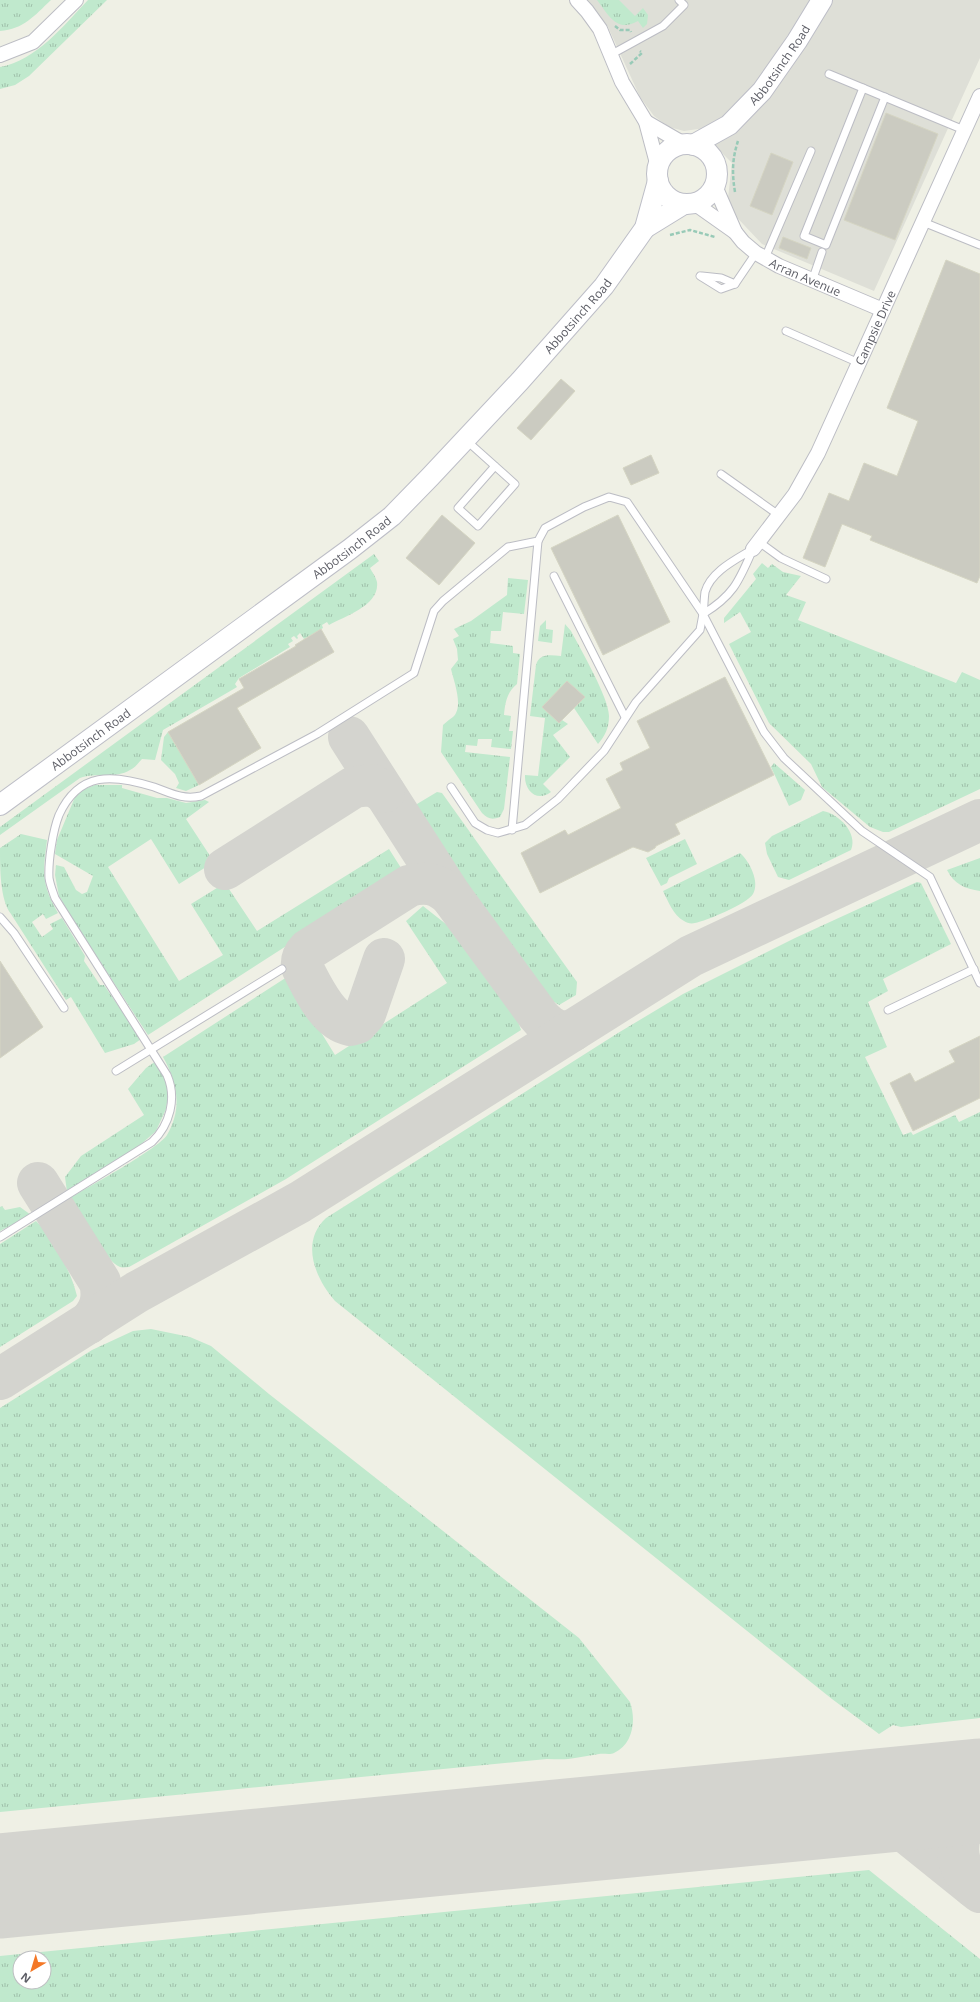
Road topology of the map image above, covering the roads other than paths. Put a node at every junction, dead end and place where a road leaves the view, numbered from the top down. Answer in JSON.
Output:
{"nodes":[{"id":1,"x":76,"y":0,"type":"edge"},
{"id":2,"x":577,"y":0,"type":"edge"},
{"id":3,"x":679,"y":0,"type":"edge"},
{"id":4,"x":822,"y":0,"type":"edge"},
{"id":5,"x":612,"y":54,"type":"junction"},
{"id":6,"x":0,"y":55,"type":"edge"},
{"id":7,"x":829,"y":74,"type":"dead end"},
{"id":8,"x":863,"y":88,"type":"junction"},
{"id":9,"x":980,"y":96,"type":"edge"},
{"id":10,"x":885,"y":97,"type":"junction"},
{"id":11,"x":646,"y":122,"type":"junction"},
{"id":12,"x":729,"y":125,"type":"junction"},
{"id":13,"x":964,"y":130,"type":"junction"},
{"id":14,"x":689,"y":145,"type":"junction"},
{"id":15,"x":811,"y":151,"type":"dead end"},
{"id":16,"x":714,"y":162,"type":"junction"},
{"id":17,"x":658,"y":174,"type":"junction"},
{"id":18,"x":715,"y":186,"type":"junction"},
{"id":19,"x":689,"y":204,"type":"junction"},
{"id":20,"x":923,"y":222,"type":"junction"},
{"id":21,"x":645,"y":228,"type":"junction"},
{"id":22,"x":735,"y":232,"type":"junction"},
{"id":23,"x":980,"y":245,"type":"edge"},
{"id":24,"x":822,"y":252,"type":"dead end"},
{"id":25,"x":760,"y":256,"type":"junction"},
{"id":26,"x":812,"y":281,"type":"junction"},
{"id":27,"x":735,"y":284,"type":"dead end"},
{"id":28,"x":883,"y":310,"type":"junction"},
{"id":29,"x":786,"y":331,"type":"dead end"},
{"id":30,"x":859,"y":363,"type":"junction"},
{"id":31,"x":465,"y":439,"type":"junction"},
{"id":32,"x":495,"y":466,"type":"junction"},
{"id":33,"x":721,"y":474,"type":"dead end"},
{"id":34,"x":780,"y":516,"type":"junction"},
{"id":35,"x":538,"y":542,"type":"junction"},
{"id":36,"x":756,"y":546,"type":"junction"},
{"id":37,"x":554,"y":576,"type":"dead end"},
{"id":38,"x":826,"y":579,"type":"dead end"},
{"id":39,"x":703,"y":614,"type":"junction"},
{"id":40,"x":625,"y":717,"type":"junction"},
{"id":41,"x":451,"y":787,"type":"dead end"},
{"id":42,"x":0,"y":805,"type":"edge"},
{"id":43,"x":512,"y":830,"type":"junction"},
{"id":44,"x":0,"y":917,"type":"edge"},
{"id":45,"x":282,"y":969,"type":"dead end"},
{"id":46,"x":974,"y":969,"type":"junction"},
{"id":47,"x":980,"y":983,"type":"edge"},
{"id":48,"x":64,"y":1008,"type":"dead end"},
{"id":49,"x":888,"y":1010,"type":"dead end"},
{"id":50,"x":151,"y":1048,"type":"junction"},
{"id":51,"x":116,"y":1071,"type":"dead end"},
{"id":52,"x":0,"y":1237,"type":"edge"}],
"edges":[{"from":1,"to":6,"type":"street"},
{"from":2,"to":5,"type":"street"},
{"from":3,"to":5,"type":"lane"},
{"from":4,"to":12,"type":"street","name":"Abbotsinch Road"},
{"from":5,"to":11,"type":"street"},
{"from":7,"to":8,"type":"lane"},
{"from":8,"to":10,"type":"lane"},
{"from":8,"to":10,"type":"lane"},
{"from":9,"to":13,"type":"street","name":"Campsie Drive"},
{"from":10,"to":13,"type":"lane"},
{"from":11,"to":14,"type":"street"},
{"from":11,"to":17,"type":"street"},
{"from":12,"to":14,"type":"street","name":"Abbotsinch Road"},
{"from":12,"to":16,"type":"street","name":"Abbotsinch Road"},
{"from":13,"to":20,"type":"street","name":"Campsie Drive"},
{"from":14,"to":16,"type":"street"},
{"from":14,"to":17,"type":"street"},
{"from":15,"to":25,"type":"lane"},
{"from":16,"to":18,"type":"street"},
{"from":17,"to":19,"type":"street"},
{"from":17,"to":21,"type":"street","name":"Abbotsinch Road"},
{"from":18,"to":19,"type":"street"},
{"from":18,"to":22,"type":"street","name":"Arran Avenue"},
{"from":19,"to":21,"type":"street","name":"Abbotsinch Road"},
{"from":19,"to":22,"type":"street","name":"Arran Avenue"},
{"from":20,"to":23,"type":"lane"},
{"from":20,"to":28,"type":"street","name":"Campsie Drive"},
{"from":21,"to":31,"type":"street","name":"Abbotsinch Road"},
{"from":22,"to":25,"type":"street","name":"Arran Avenue"},
{"from":24,"to":26,"type":"lane"},
{"from":25,"to":26,"type":"street","name":"Arran Avenue"},
{"from":25,"to":27,"type":"lane"},
{"from":26,"to":28,"type":"street","name":"Arran Avenue"},
{"from":28,"to":30,"type":"street","name":"Campsie Drive"},
{"from":29,"to":30,"type":"lane"},
{"from":30,"to":34,"type":"street","name":"Campsie Drive"},
{"from":31,"to":32,"type":"lane"},
{"from":31,"to":42,"type":"street","name":"Abbotsinch Road"},
{"from":32,"to":32,"type":"lane"},
{"from":33,"to":34,"type":"lane"},
{"from":34,"to":36,"type":"street","name":"Campsie Drive"},
{"from":35,"to":39,"type":"lane"},
{"from":35,"to":43,"type":"lane"},
{"from":35,"to":50,"type":"lane"},
{"from":36,"to":38,"type":"lane"},
{"from":36,"to":39,"type":"lane"},
{"from":36,"to":39,"type":"lane"},
{"from":37,"to":40,"type":"lane"},
{"from":39,"to":40,"type":"lane"},
{"from":39,"to":46,"type":"lane"},
{"from":40,"to":43,"type":"lane"},
{"from":41,"to":43,"type":"lane"},
{"from":44,"to":48,"type":"lane"},
{"from":45,"to":50,"type":"lane"},
{"from":46,"to":47,"type":"lane"},
{"from":46,"to":49,"type":"lane"},
{"from":50,"to":51,"type":"lane"},
{"from":50,"to":52,"type":"lane"}]}
